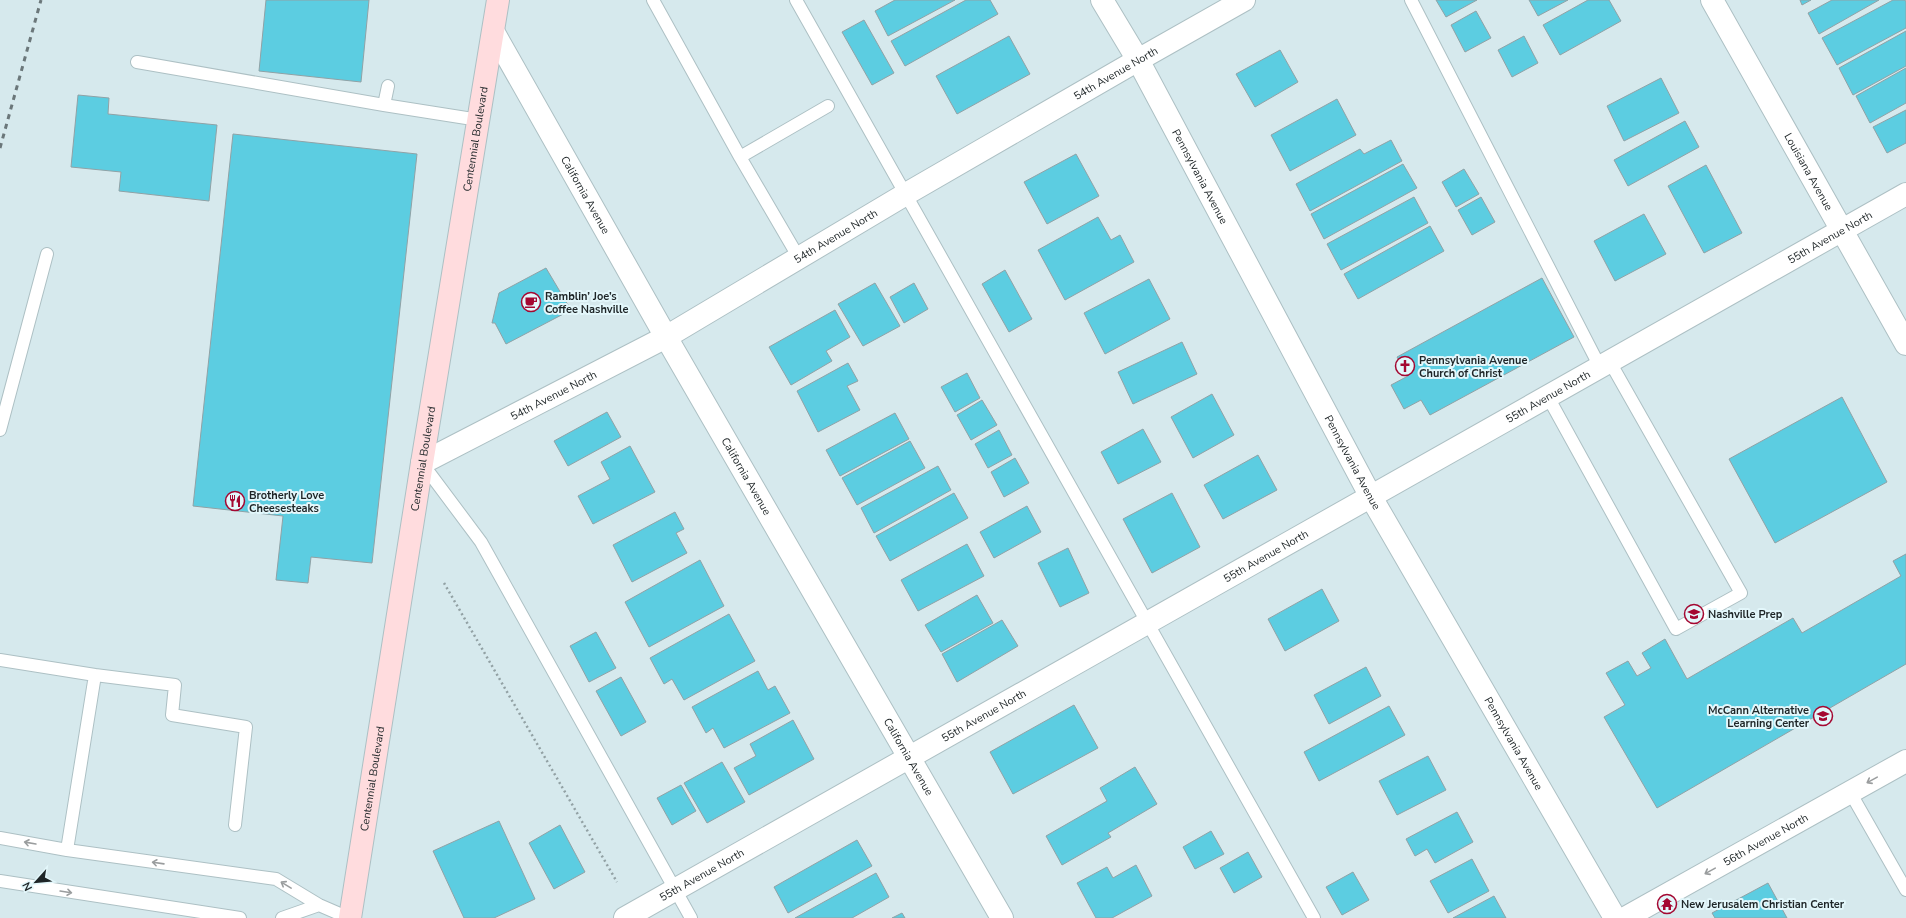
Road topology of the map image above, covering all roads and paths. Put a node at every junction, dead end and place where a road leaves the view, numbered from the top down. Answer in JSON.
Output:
{"nodes":[{"id":1,"x":498,"y":0,"type":"edge"},
{"id":2,"x":653,"y":0,"type":"edge"},
{"id":3,"x":796,"y":0,"type":"edge"},
{"id":4,"x":1102,"y":0,"type":"edge"},
{"id":5,"x":1244,"y":0,"type":"edge"},
{"id":6,"x":1411,"y":0,"type":"edge"},
{"id":7,"x":1712,"y":0,"type":"edge"},
{"id":8,"x":494,"y":33,"type":"junction"},
{"id":9,"x":1138,"y":60,"type":"junction"},
{"id":10,"x":137,"y":62,"type":"dead end"},
{"id":11,"x":388,"y":86,"type":"dead end"},
{"id":12,"x":384,"y":105,"type":"junction"},
{"id":13,"x":828,"y":106,"type":"dead end"},
{"id":14,"x":479,"y":120,"type":"junction"},
{"id":15,"x":740,"y":157,"type":"junction"},
{"id":16,"x":906,"y":194,"type":"junction"},
{"id":17,"x":1906,"y":194,"type":"edge"},
{"id":18,"x":1841,"y":231,"type":"junction"},
{"id":19,"x":47,"y":254,"type":"dead end"},
{"id":20,"x":799,"y":258,"type":"junction"},
{"id":21,"x":666,"y":337,"type":"junction"},
{"id":22,"x":1906,"y":344,"type":"edge"},
{"id":23,"x":1605,"y":365,"type":"junction"},
{"id":24,"x":1548,"y":397,"type":"junction"},
{"id":25,"x":0,"y":430,"type":"edge"},
{"id":26,"x":422,"y":463,"type":"junction"},
{"id":27,"x":1371,"y":497,"type":"junction"},
{"id":28,"x":444,"y":583,"type":"dead end"},
{"id":29,"x":1148,"y":623,"type":"junction"},
{"id":30,"x":0,"y":660,"type":"edge"},
{"id":31,"x":95,"y":675,"type":"junction"},
{"id":32,"x":910,"y":758,"type":"junction"},
{"id":33,"x":1906,"y":761,"type":"edge"},
{"id":34,"x":1850,"y":792,"type":"junction"},
{"id":35,"x":235,"y":825,"type":"dead end"},
{"id":36,"x":0,"y":838,"type":"edge"},
{"id":37,"x":67,"y":850,"type":"junction"},
{"id":38,"x":0,"y":881,"type":"edge"},
{"id":39,"x":617,"y":882,"type":"dead end"},
{"id":40,"x":675,"y":890,"type":"junction"},
{"id":41,"x":1906,"y":890,"type":"edge"},
{"id":42,"x":319,"y":904,"type":"junction"},
{"id":43,"x":240,"y":918,"type":"edge"},
{"id":44,"x":282,"y":918,"type":"edge"},
{"id":45,"x":350,"y":918,"type":"edge"},
{"id":46,"x":624,"y":918,"type":"edge"},
{"id":47,"x":691,"y":918,"type":"edge"},
{"id":48,"x":1002,"y":918,"type":"edge"},
{"id":49,"x":1314,"y":918,"type":"edge"},
{"id":50,"x":1615,"y":918,"type":"edge"},
{"id":51,"x":1625,"y":918,"type":"edge"}],
"edges":[{"from":1,"to":8,"type":"main road","name":"Centennial Boulevard"},
{"from":2,"to":15,"type":"lane"},
{"from":3,"to":16,"type":"lane"},
{"from":4,"to":9,"type":"street","name":"Pennsylvania Avenue"},
{"from":5,"to":9,"type":"street","name":"54th Avenue North"},
{"from":6,"to":23,"type":"lane"},
{"from":7,"to":18,"type":"street","name":"Louisiana Avenue"},
{"from":8,"to":14,"type":"main road","name":"Centennial Boulevard"},
{"from":8,"to":21,"type":"street","name":"California Avenue"},
{"from":9,"to":16,"type":"street","name":"54th Avenue North"},
{"from":9,"to":27,"type":"street","name":"Pennsylvania Avenue"},
{"from":10,"to":12,"type":"lane"},
{"from":11,"to":12,"type":"lane"},
{"from":12,"to":14,"type":"lane"},
{"from":13,"to":15,"type":"lane"},
{"from":14,"to":26,"type":"main road","name":"Centennial Boulevard"},
{"from":15,"to":20,"type":"lane"},
{"from":16,"to":20,"type":"street","name":"54th Avenue North"},
{"from":16,"to":29,"type":"lane"},
{"from":17,"to":18,"type":"street","name":"55th Avenue North"},
{"from":18,"to":22,"type":"street","name":"Louisiana Avenue"},
{"from":18,"to":23,"type":"street","name":"55th Avenue North"},
{"from":19,"to":25,"type":"lane"},
{"from":20,"to":21,"type":"street","name":"54th Avenue North"},
{"from":21,"to":26,"type":"street","name":"54th Avenue North"},
{"from":21,"to":32,"type":"street","name":"California Avenue"},
{"from":23,"to":24,"type":"street","name":"55th Avenue North"},
{"from":23,"to":24,"type":"lane"},
{"from":24,"to":27,"type":"street","name":"55th Avenue North"},
{"from":26,"to":40,"type":"lane"},
{"from":26,"to":45,"type":"main road","name":"Centennial Boulevard"},
{"from":27,"to":29,"type":"street","name":"55th Avenue North"},
{"from":27,"to":50,"type":"street","name":"Pennsylvania Avenue"},
{"from":28,"to":39,"type":"path"},
{"from":29,"to":32,"type":"street","name":"55th Avenue North"},
{"from":29,"to":49,"type":"lane"},
{"from":30,"to":31,"type":"lane"},
{"from":31,"to":35,"type":"lane"},
{"from":31,"to":37,"type":"lane"},
{"from":32,"to":40,"type":"street","name":"55th Avenue North"},
{"from":32,"to":48,"type":"street","name":"California Avenue"},
{"from":33,"to":34,"type":"street","name":"56th Avenue North","one_way":true},
{"from":34,"to":41,"type":"lane"},
{"from":34,"to":51,"type":"street","name":"56th Avenue North","one_way":true},
{"from":37,"to":36,"type":"lane","one_way":true},
{"from":42,"to":37,"type":"lane","one_way":true},
{"from":38,"to":43,"type":"lane","one_way":true},
{"from":40,"to":46,"type":"street","name":"55th Avenue North"},
{"from":40,"to":47,"type":"lane"},
{"from":42,"to":44,"type":"lane"},
{"from":42,"to":45,"type":"lane"}]}
